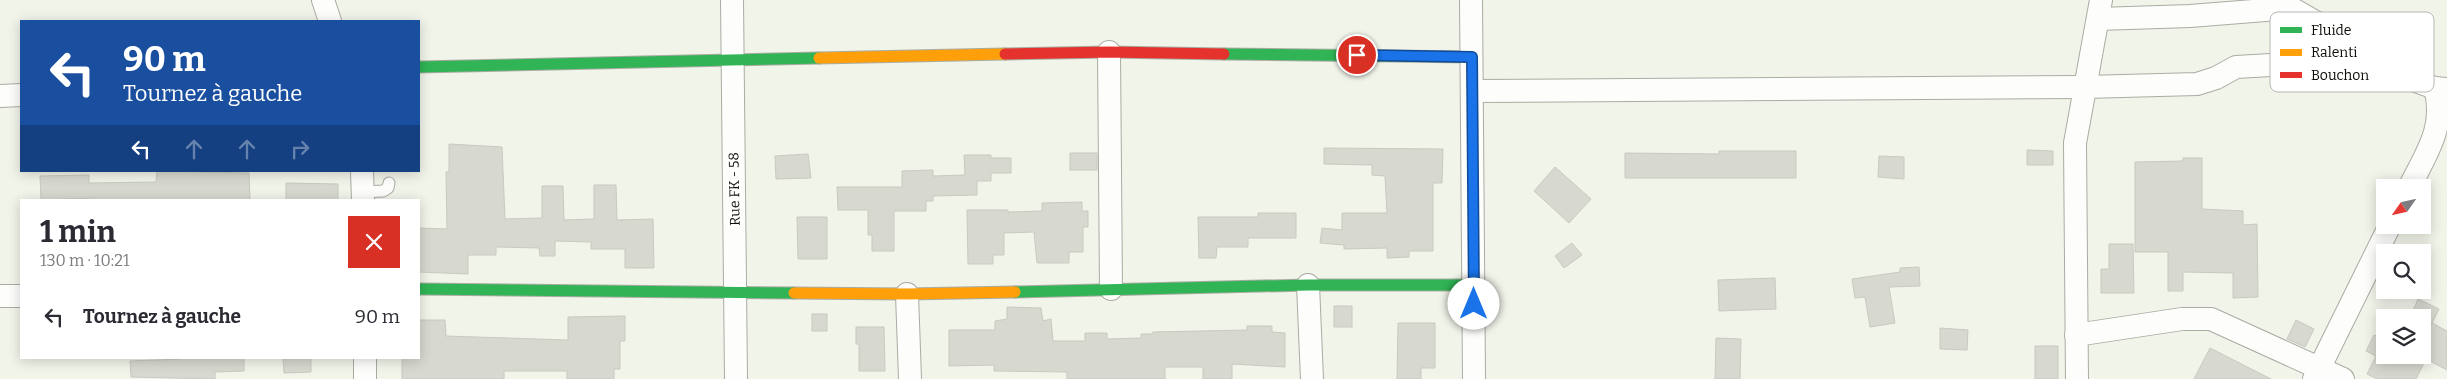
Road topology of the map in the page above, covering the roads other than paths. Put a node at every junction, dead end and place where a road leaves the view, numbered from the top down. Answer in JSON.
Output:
{"nodes":[{"id":1,"x":323,"y":0,"type":"edge"},
{"id":2,"x":732,"y":0,"type":"edge"},
{"id":3,"x":1471,"y":0,"type":"edge"},
{"id":4,"x":2099,"y":10,"type":"edge"},
{"id":5,"x":2298,"y":12,"type":"edge"},
{"id":6,"x":330,"y":20,"type":"edge"},
{"id":7,"x":1109,"y":52,"type":"junction"},
{"id":8,"x":1472,"y":57,"type":"junction"},
{"id":9,"x":733,"y":62,"type":"junction"},
{"id":10,"x":2270,"y":65,"type":"edge"},
{"id":11,"x":420,"y":67,"type":"edge"},
{"id":12,"x":2085,"y":87,"type":"junction"},
{"id":13,"x":2441,"y":88,"type":"edge"},
{"id":14,"x":1472,"y":91,"type":"junction"},
{"id":15,"x":20,"y":95,"type":"edge"},
{"id":16,"x":0,"y":96,"type":"edge"},
{"id":17,"x":2413,"y":179,"type":"edge"},
{"id":18,"x":390,"y":183,"type":"dead end"},
{"id":19,"x":363,"y":188,"type":"edge"},
{"id":20,"x":2386,"y":234,"type":"edge"},
{"id":21,"x":1308,"y":284,"type":"junction"},
{"id":22,"x":1474,"y":285,"type":"junction"},
{"id":23,"x":420,"y":289,"type":"edge"},
{"id":24,"x":1111,"y":289,"type":"junction"},
{"id":25,"x":735,"y":292,"type":"junction"},
{"id":26,"x":907,"y":294,"type":"junction"},
{"id":27,"x":0,"y":296,"type":"edge"},
{"id":28,"x":20,"y":296,"type":"edge"},
{"id":29,"x":2076,"y":335,"type":"junction"},
{"id":30,"x":365,"y":359,"type":"edge"},
{"id":31,"x":2317,"y":373,"type":"edge"},
{"id":32,"x":365,"y":379,"type":"edge"},
{"id":33,"x":736,"y":379,"type":"edge"},
{"id":34,"x":910,"y":379,"type":"edge"},
{"id":35,"x":1312,"y":379,"type":"edge"},
{"id":36,"x":1474,"y":379,"type":"edge"},
{"id":37,"x":2077,"y":379,"type":"edge"},
{"id":38,"x":2343,"y":379,"type":"edge"}],
"edges":[{"from":1,"to":6,"type":"street"},
{"from":2,"to":9,"type":"street","name":"Rue FK - 58"},
{"from":3,"to":8,"type":"street"},
{"from":4,"to":5,"type":"street"},
{"from":4,"to":12,"type":"street"},
{"from":7,"to":8,"type":"street"},
{"from":7,"to":9,"type":"street"},
{"from":7,"to":24,"type":"street"},
{"from":8,"to":14,"type":"street"},
{"from":9,"to":11,"type":"street"},
{"from":9,"to":25,"type":"street","name":"Rue FK - 58"},
{"from":10,"to":12,"type":"street"},
{"from":12,"to":14,"type":"street"},
{"from":12,"to":29,"type":"street"},
{"from":13,"to":17,"type":"street"},
{"from":14,"to":22,"type":"street"},
{"from":15,"to":16,"type":"street"},
{"from":18,"to":19,"type":"lane"},
{"from":20,"to":31,"type":"street"},
{"from":21,"to":22,"type":"street"},
{"from":21,"to":24,"type":"street"},
{"from":21,"to":35,"type":"street"},
{"from":22,"to":36,"type":"street"},
{"from":23,"to":25,"type":"street"},
{"from":24,"to":26,"type":"street"},
{"from":25,"to":26,"type":"street"},
{"from":25,"to":33,"type":"street","name":"Rue FK - 58"},
{"from":26,"to":34,"type":"street"},
{"from":27,"to":28,"type":"street"},
{"from":29,"to":31,"type":"street"},
{"from":29,"to":37,"type":"street"},
{"from":30,"to":32,"type":"street"},
{"from":31,"to":38,"type":"street"}]}
